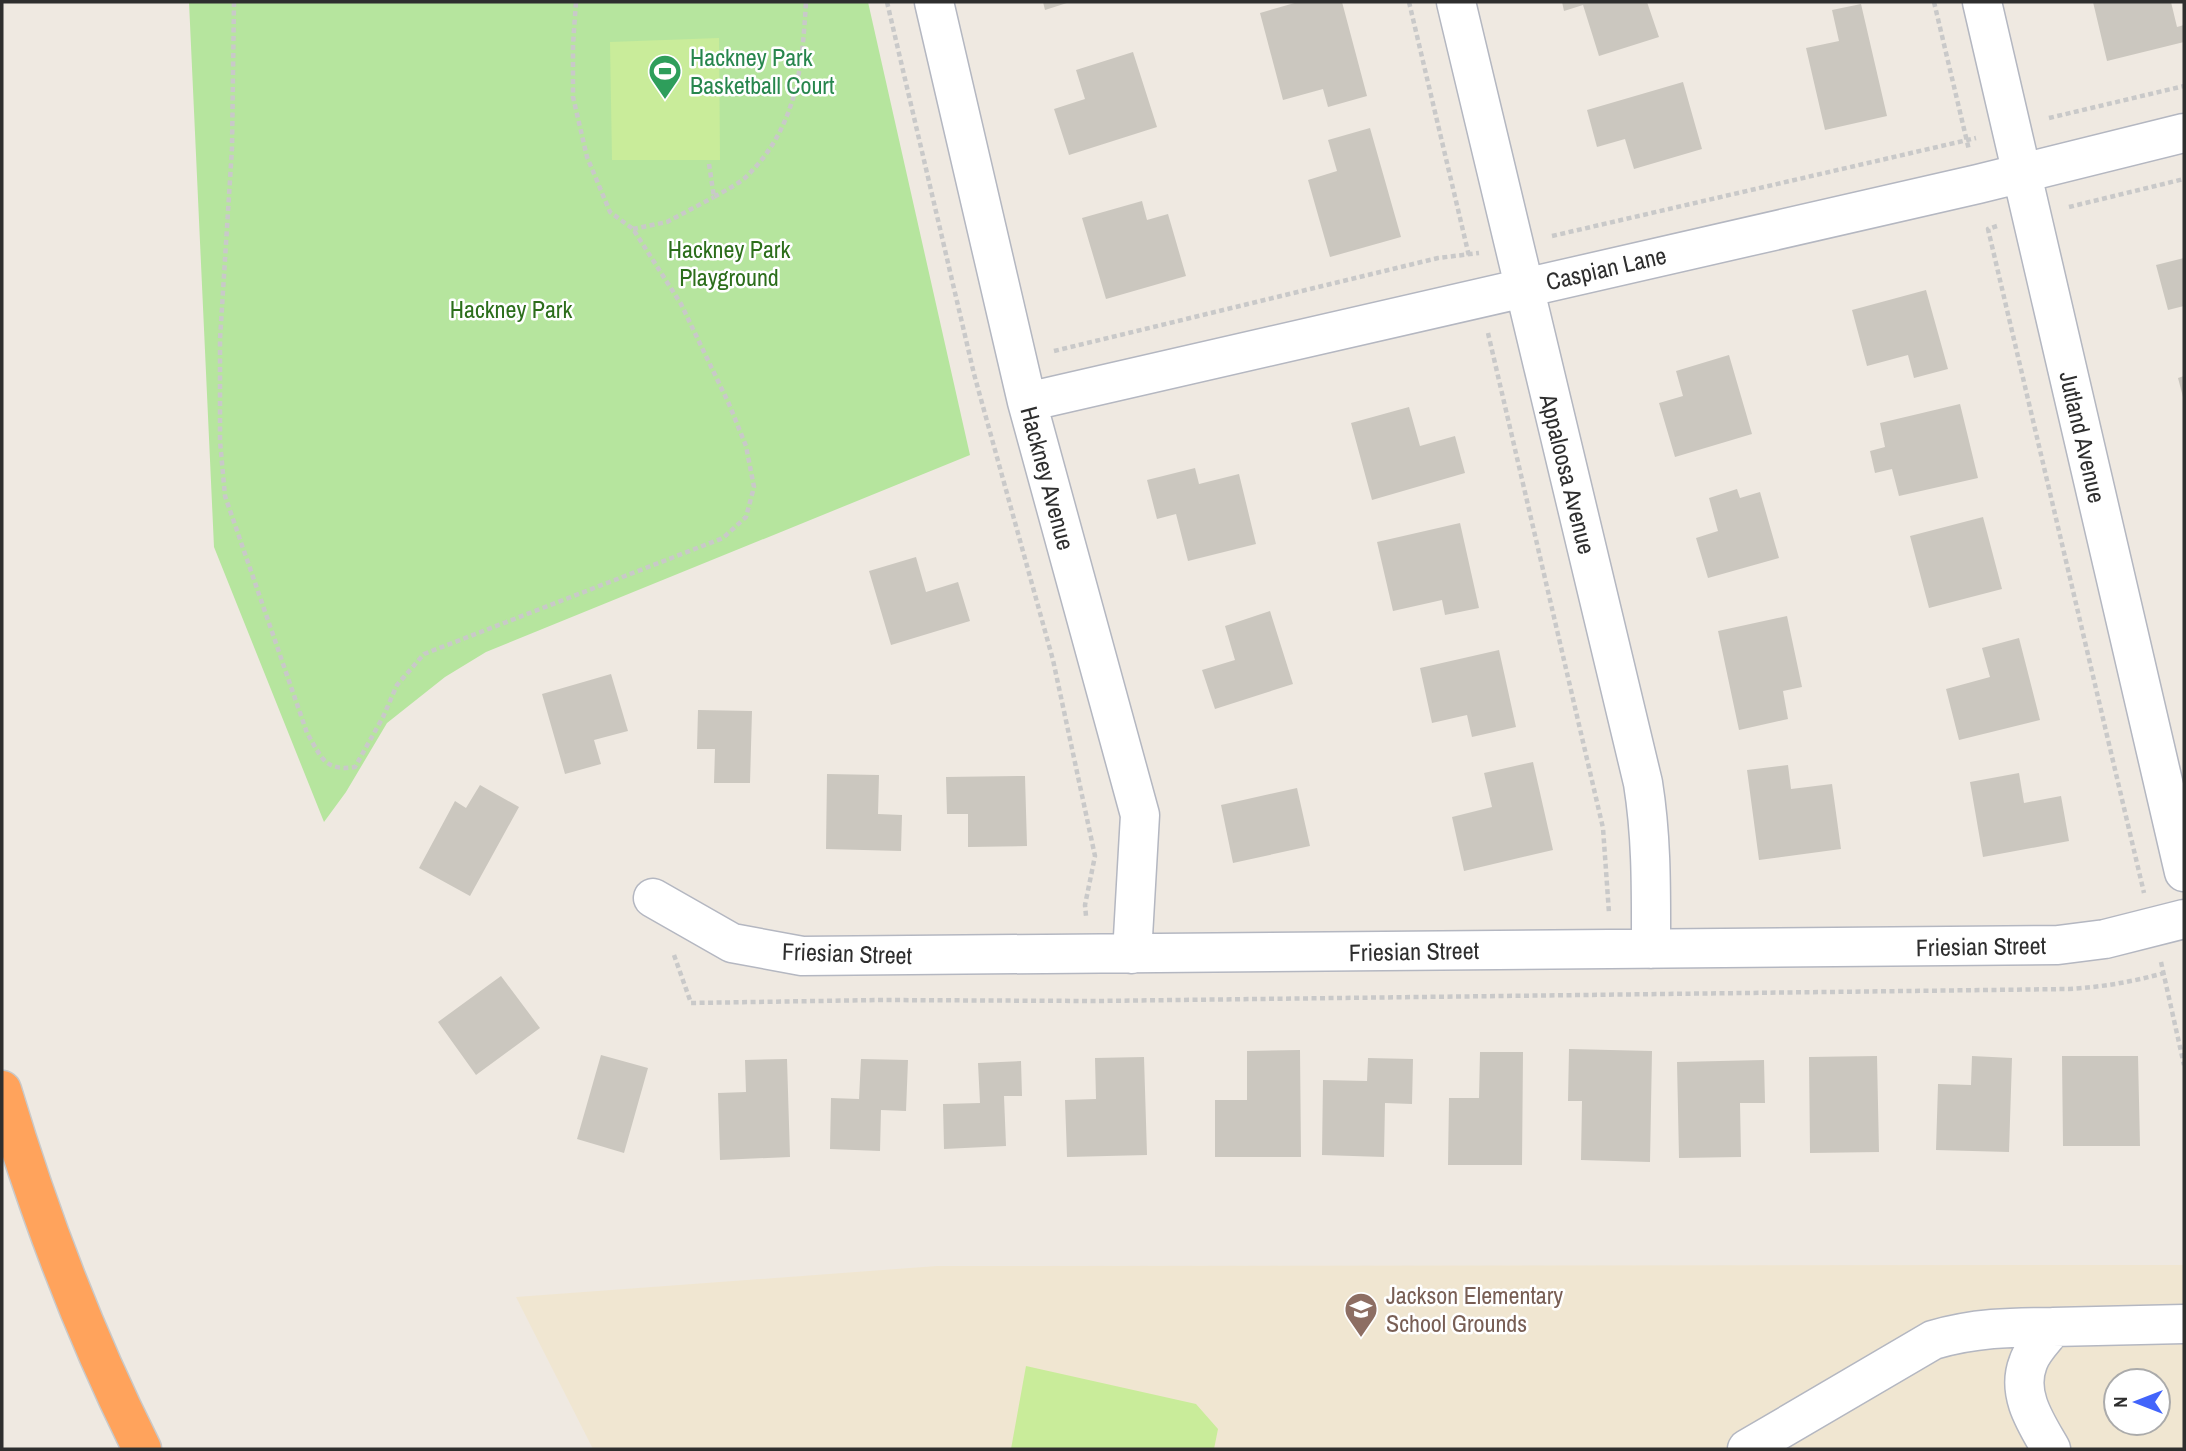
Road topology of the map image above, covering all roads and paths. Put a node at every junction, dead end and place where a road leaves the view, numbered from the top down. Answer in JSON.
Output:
{"nodes":[{"id":1,"x":234,"y":2,"type":"edge"},
{"id":2,"x":576,"y":2,"type":"edge"},
{"id":3,"x":806,"y":2,"type":"edge"},
{"id":4,"x":887,"y":2,"type":"edge"},
{"id":5,"x":934,"y":2,"type":"edge"},
{"id":6,"x":1409,"y":2,"type":"edge"},
{"id":7,"x":1456,"y":2,"type":"edge"},
{"id":8,"x":1934,"y":2,"type":"edge"},
{"id":9,"x":1982,"y":2,"type":"edge"},
{"id":10,"x":2184,"y":86,"type":"edge"},
{"id":11,"x":2012,"y":129,"type":"junction"},
{"id":12,"x":2184,"y":133,"type":"edge"},
{"id":13,"x":1966,"y":140,"type":"junction"},
{"id":14,"x":709,"y":164,"type":"dead end"},
{"id":15,"x":2022,"y":174,"type":"junction"},
{"id":16,"x":1978,"y":184,"type":"junction"},
{"id":17,"x":714,"y":197,"type":"junction"},
{"id":18,"x":633,"y":229,"type":"junction"},
{"id":19,"x":1988,"y":229,"type":"dead end"},
{"id":20,"x":1513,"y":244,"type":"junction"},
{"id":21,"x":1469,"y":256,"type":"junction"},
{"id":22,"x":1523,"y":287,"type":"junction"},
{"id":23,"x":1480,"y":298,"type":"junction"},
{"id":24,"x":1018,"y":360,"type":"junction"},
{"id":25,"x":974,"y":374,"type":"junction"},
{"id":26,"x":1027,"y":402,"type":"junction"},
{"id":27,"x":2184,"y":872,"type":"edge"},
{"id":28,"x":653,"y":898,"type":"joint"},
{"id":29,"x":2184,"y":919,"type":"edge"},
{"id":30,"x":1634,"y":949,"type":"junction"},
{"id":31,"x":1090,"y":954,"type":"junction"},
{"id":32,"x":1132,"y":954,"type":"junction"},
{"id":33,"x":2164,"y":973,"type":"dead end"},
{"id":34,"x":1628,"y":996,"type":"junction"},
{"id":35,"x":1095,"y":1001,"type":"junction"},
{"id":36,"x":2,"y":1090,"type":"edge"},
{"id":37,"x":2184,"y":1324,"type":"edge"},
{"id":38,"x":2053,"y":1327,"type":"junction"},
{"id":39,"x":142,"y":1449,"type":"edge"},
{"id":40,"x":1747,"y":1449,"type":"edge"},
{"id":41,"x":2051,"y":1449,"type":"edge"}],
"edges":[{"from":1,"to":18,"type":"path"},
{"from":2,"to":18,"type":"path"},
{"from":3,"to":17,"type":"path"},
{"from":4,"to":25,"type":"path"},
{"from":5,"to":24,"type":"street","name":"Hackney Avenue"},
{"from":6,"to":21,"type":"path"},
{"from":7,"to":20,"type":"street","name":"Appaloosa Avenue"},
{"from":8,"to":13,"type":"path"},
{"from":9,"to":11,"type":"street","name":"Jutland Avenue"},
{"from":10,"to":11,"type":"path"},
{"from":11,"to":13,"type":"path"},
{"from":11,"to":15,"type":"street","name":"Jutland Avenue"},
{"from":12,"to":15,"type":"street","name":"Caspian Lane"},
{"from":13,"to":16,"type":"path"},
{"from":13,"to":20,"type":"path"},
{"from":14,"to":17,"type":"path"},
{"from":15,"to":16,"type":"street","name":"Caspian Lane"},
{"from":15,"to":27,"type":"street","name":"Jutland Avenue"},
{"from":16,"to":19,"type":"path"},
{"from":16,"to":22,"type":"street","name":"Caspian Lane"},
{"from":17,"to":18,"type":"path"},
{"from":20,"to":21,"type":"path"},
{"from":20,"to":22,"type":"street","name":"Appaloosa Avenue"},
{"from":21,"to":23,"type":"path"},
{"from":21,"to":24,"type":"path"},
{"from":22,"to":23,"type":"street","name":"Caspian Lane"},
{"from":22,"to":30,"type":"street","name":"Appaloosa Avenue"},
{"from":23,"to":26,"type":"street","name":"Caspian Lane"},
{"from":23,"to":30,"type":"path"},
{"from":24,"to":25,"type":"path"},
{"from":24,"to":26,"type":"street","name":"Hackney Avenue"},
{"from":25,"to":31,"type":"path"},
{"from":26,"to":32,"type":"street","name":"Hackney Avenue"},
{"from":28,"to":31,"type":"street","name":"Friesian Street"},
{"from":28,"to":35,"type":"path"},
{"from":29,"to":30,"type":"street","name":"Friesian Street"},
{"from":30,"to":32,"type":"street","name":"Friesian Street"},
{"from":30,"to":34,"type":"path"},
{"from":31,"to":32,"type":"street","name":"Friesian Street"},
{"from":31,"to":35,"type":"path"},
{"from":33,"to":34,"type":"path"},
{"from":34,"to":35,"type":"path"},
{"from":36,"to":39,"type":"highway"},
{"from":37,"to":38,"type":"street"},
{"from":38,"to":40,"type":"street"},
{"from":38,"to":41,"type":"street"}]}
